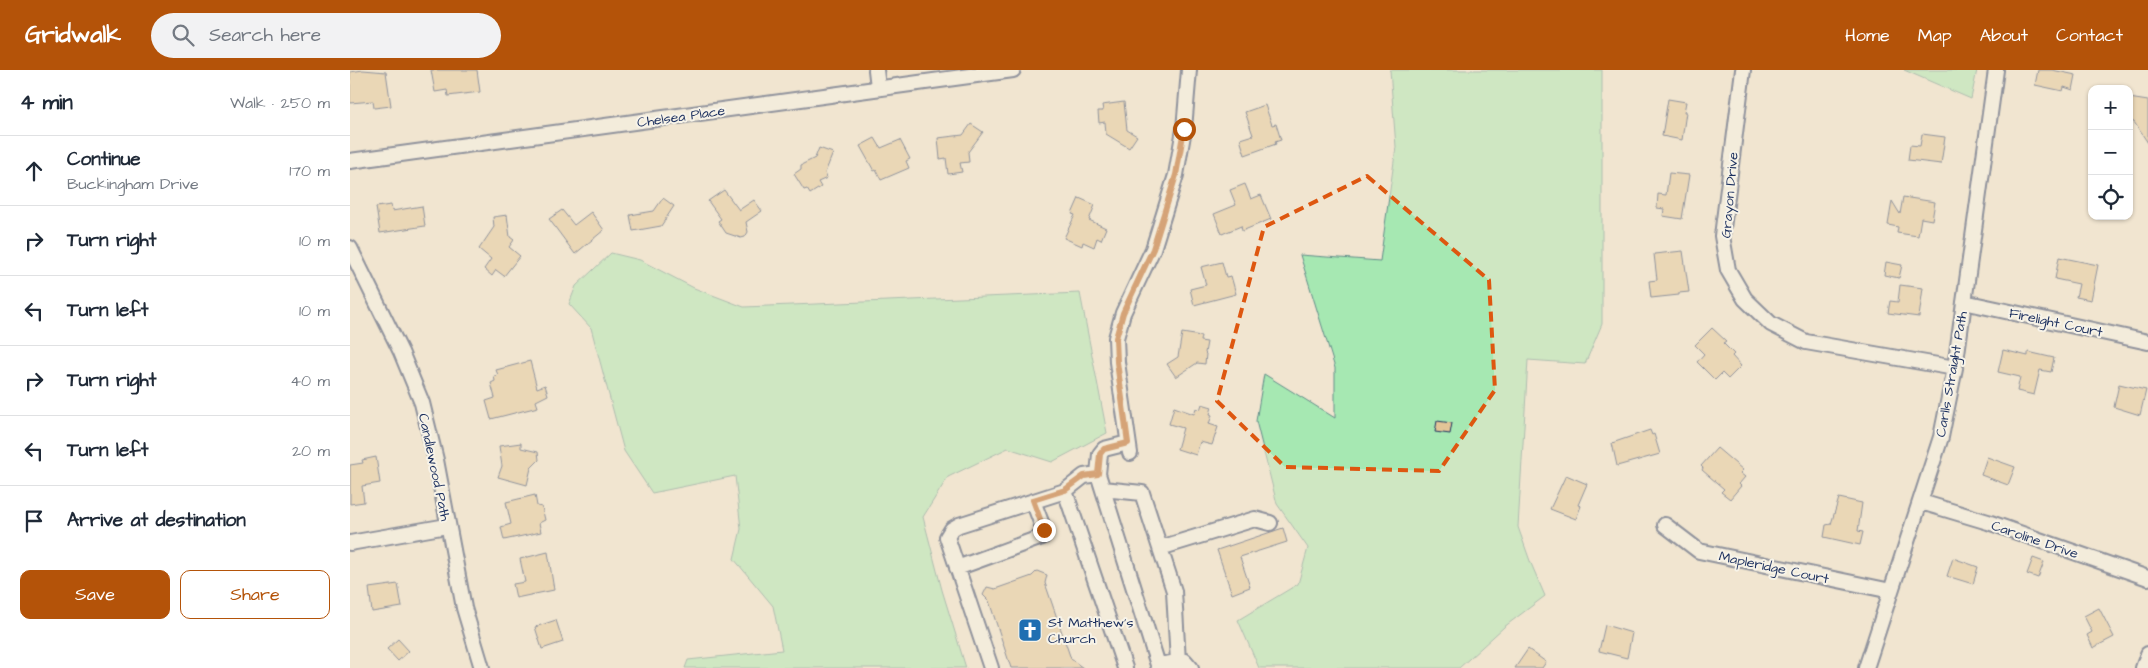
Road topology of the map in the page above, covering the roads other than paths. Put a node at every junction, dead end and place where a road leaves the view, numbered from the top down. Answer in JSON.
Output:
{"nodes":[{"id":1,"x":876,"y":70,"type":"edge"},
{"id":2,"x":1013,"y":70,"type":"edge"},
{"id":3,"x":1189,"y":70,"type":"edge"},
{"id":4,"x":1743,"y":70,"type":"edge"},
{"id":5,"x":1996,"y":70,"type":"edge"},
{"id":6,"x":878,"y":87,"type":"junction"},
{"id":7,"x":350,"y":161,"type":"edge"},
{"id":8,"x":350,"y":248,"type":"edge"},
{"id":9,"x":1964,"y":302,"type":"junction"},
{"id":10,"x":2148,"y":342,"type":"edge"},
{"id":11,"x":1954,"y":368,"type":"junction"},
{"id":12,"x":1098,"y":474,"type":"junction"},
{"id":13,"x":1103,"y":489,"type":"junction"},
{"id":14,"x":1065,"y":490,"type":"junction"},
{"id":15,"x":1033,"y":500,"type":"junction"},
{"id":16,"x":1922,"y":502,"type":"junction"},
{"id":17,"x":1270,"y":523,"type":"dead end"},
{"id":18,"x":1665,"y":525,"type":"dead end"},
{"id":19,"x":448,"y":526,"type":"junction"},
{"id":20,"x":350,"y":543,"type":"edge"},
{"id":21,"x":1160,"y":548,"type":"junction"},
{"id":22,"x":957,"y":568,"type":"junction"},
{"id":23,"x":2148,"y":578,"type":"edge"},
{"id":24,"x":1891,"y":590,"type":"junction"},
{"id":25,"x":2148,"y":654,"type":"edge"},
{"id":26,"x":1178,"y":662,"type":"junction"},
{"id":27,"x":1156,"y":666,"type":"edge"},
{"id":28,"x":482,"y":668,"type":"edge"},
{"id":29,"x":991,"y":668,"type":"edge"},
{"id":30,"x":1125,"y":668,"type":"edge"},
{"id":31,"x":1191,"y":668,"type":"edge"},
{"id":32,"x":1866,"y":668,"type":"edge"},
{"id":33,"x":2143,"y":668,"type":"edge"}],
"edges":[{"from":1,"to":6,"type":"street"},
{"from":2,"to":6,"type":"street","name":"Chelsea Place"},
{"from":3,"to":12,"type":"street"},
{"from":4,"to":11,"type":"street","name":"Grayon Drive"},
{"from":5,"to":9,"type":"street","name":"Carlls Straight Path"},
{"from":6,"to":7,"type":"street","name":"Chelsea Place"},
{"from":8,"to":19,"type":"street","name":"Candlewood Path"},
{"from":9,"to":10,"type":"street","name":"Firelight Court"},
{"from":9,"to":11,"type":"street","name":"Carlls Straight Path"},
{"from":11,"to":16,"type":"street","name":"Carlls Straight Path"},
{"from":12,"to":13,"type":"street"},
{"from":12,"to":14,"type":"street"},
{"from":13,"to":21,"type":"street"},
{"from":13,"to":27,"type":"street"},
{"from":14,"to":15,"type":"street"},
{"from":14,"to":30,"type":"street"},
{"from":15,"to":22,"type":"street"},
{"from":15,"to":22,"type":"street"},
{"from":16,"to":23,"type":"street","name":"Caroline Drive"},
{"from":16,"to":24,"type":"street","name":"Carlls Straight Path"},
{"from":17,"to":21,"type":"street"},
{"from":18,"to":24,"type":"street","name":"Mapleridge Court"},
{"from":19,"to":20,"type":"street"},
{"from":19,"to":28,"type":"street","name":"Candlewood Path"},
{"from":21,"to":26,"type":"street"},
{"from":22,"to":29,"type":"street"},
{"from":24,"to":32,"type":"street","name":"Carlls Straight Path"},
{"from":25,"to":33,"type":"street"},
{"from":26,"to":27,"type":"street"},
{"from":26,"to":31,"type":"street"}]}
